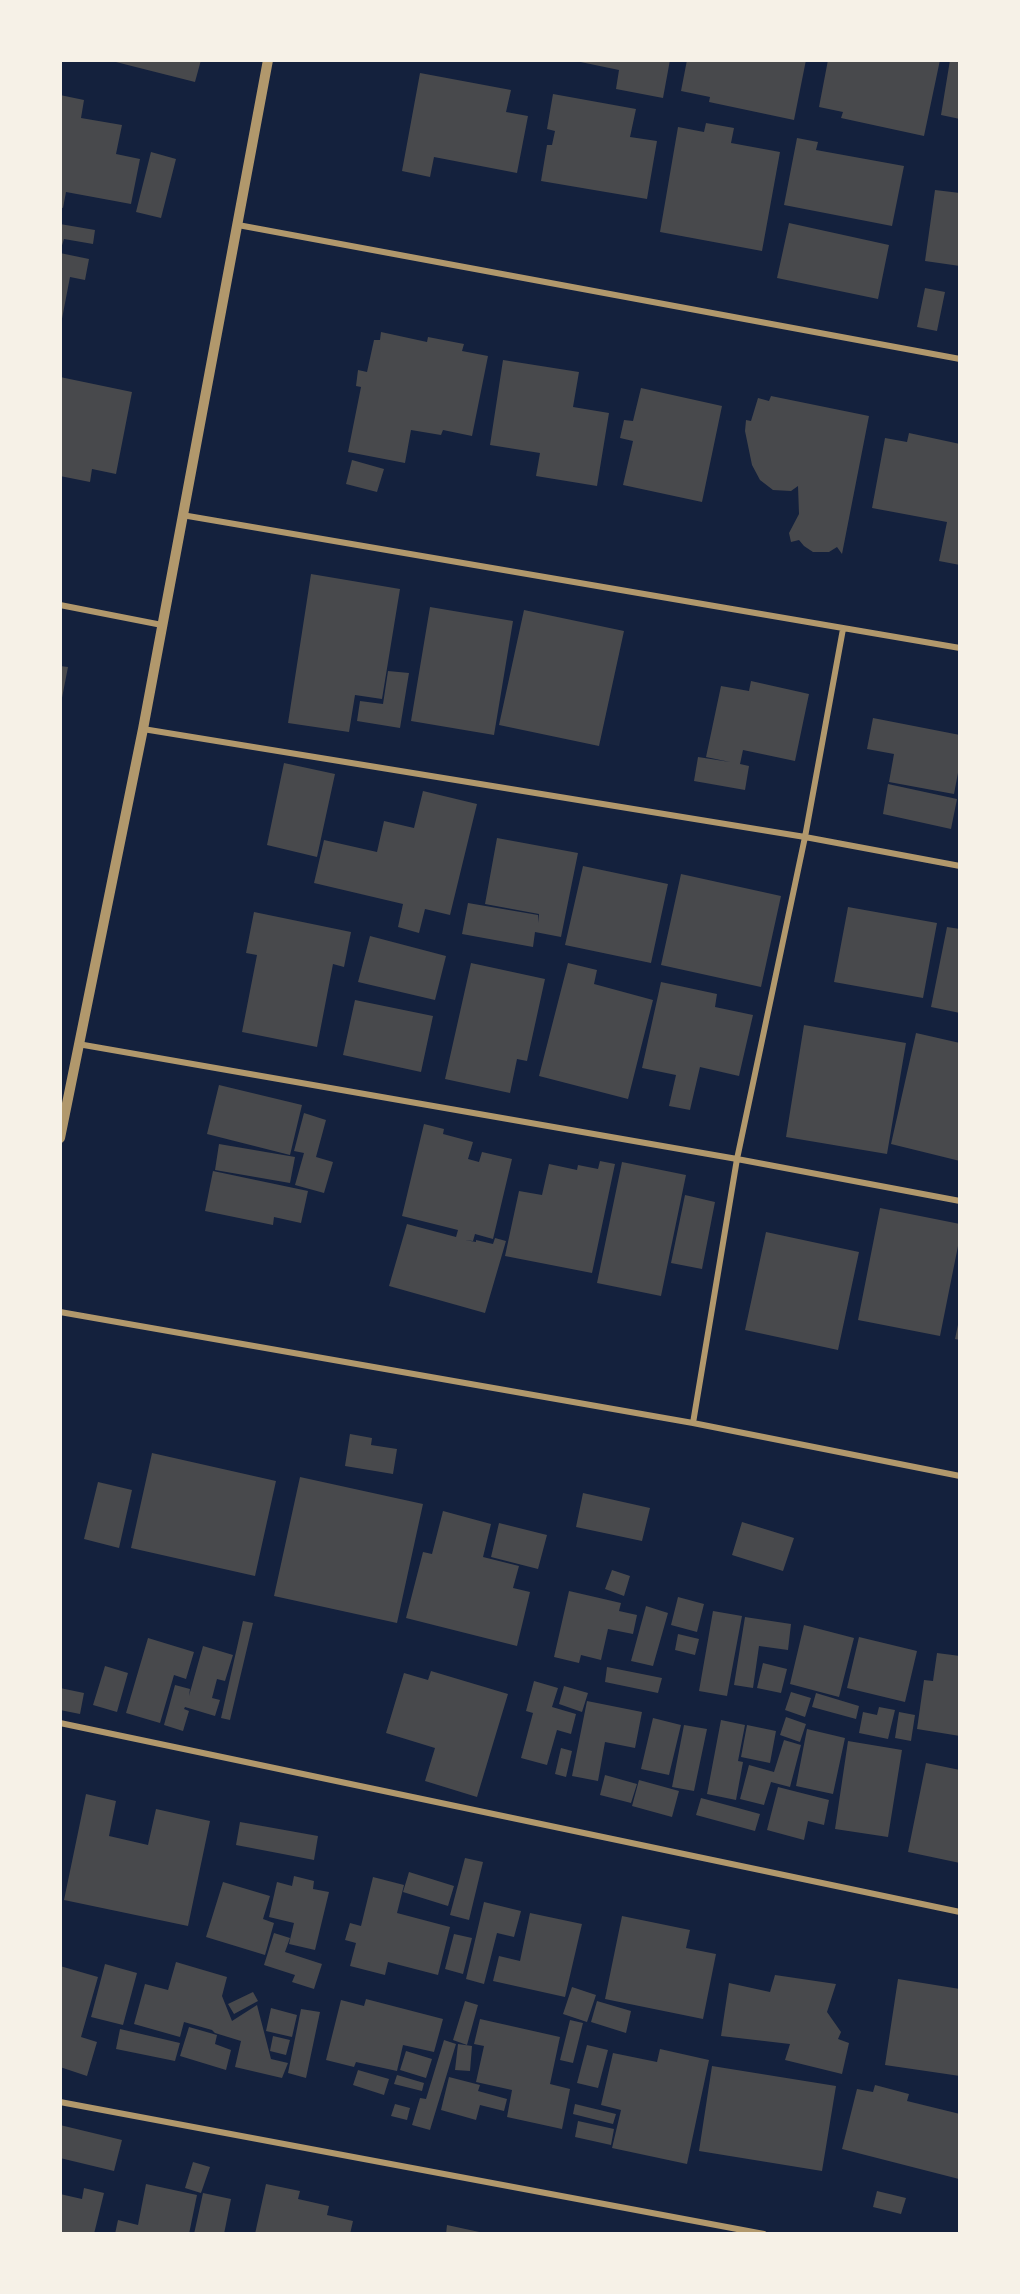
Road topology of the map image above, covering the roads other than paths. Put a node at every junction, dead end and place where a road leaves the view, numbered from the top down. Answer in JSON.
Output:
{"nodes":[{"id":1,"x":268,"y":60,"type":"edge"},
{"id":2,"x":238,"y":225,"type":"junction"},
{"id":3,"x":960,"y":359,"type":"edge"},
{"id":4,"x":181,"y":515,"type":"junction"},
{"id":5,"x":60,"y":605,"type":"edge"},
{"id":6,"x":162,"y":625,"type":"junction"},
{"id":7,"x":843,"y":629,"type":"junction"},
{"id":8,"x":960,"y":648,"type":"edge"},
{"id":9,"x":143,"y":729,"type":"junction"},
{"id":10,"x":805,"y":837,"type":"junction"},
{"id":11,"x":960,"y":866,"type":"edge"},
{"id":12,"x":78,"y":1044,"type":"junction"},
{"id":13,"x":60,"y":1138,"type":"edge"},
{"id":14,"x":737,"y":1159,"type":"junction"},
{"id":15,"x":960,"y":1201,"type":"edge"},
{"id":16,"x":60,"y":1312,"type":"edge"},
{"id":17,"x":693,"y":1423,"type":"junction"},
{"id":18,"x":960,"y":1476,"type":"edge"},
{"id":19,"x":60,"y":1723,"type":"edge"},
{"id":20,"x":960,"y":1912,"type":"edge"},
{"id":21,"x":60,"y":2102,"type":"edge"},
{"id":22,"x":764,"y":2234,"type":"edge"}],
"edges":[{"from":1,"to":2,"type":"street"},
{"from":2,"to":3,"type":"street"},
{"from":2,"to":4,"type":"street"},
{"from":4,"to":6,"type":"street"},
{"from":4,"to":7,"type":"street"},
{"from":5,"to":6,"type":"street"},
{"from":6,"to":9,"type":"street"},
{"from":7,"to":8,"type":"street"},
{"from":7,"to":10,"type":"street"},
{"from":9,"to":10,"type":"street"},
{"from":9,"to":12,"type":"street"},
{"from":10,"to":11,"type":"street"},
{"from":10,"to":14,"type":"street"},
{"from":12,"to":13,"type":"street"},
{"from":12,"to":14,"type":"street"},
{"from":14,"to":15,"type":"street"},
{"from":14,"to":17,"type":"street"},
{"from":16,"to":17,"type":"street"},
{"from":17,"to":18,"type":"street"},
{"from":19,"to":20,"type":"street"},
{"from":21,"to":22,"type":"street"}]}
